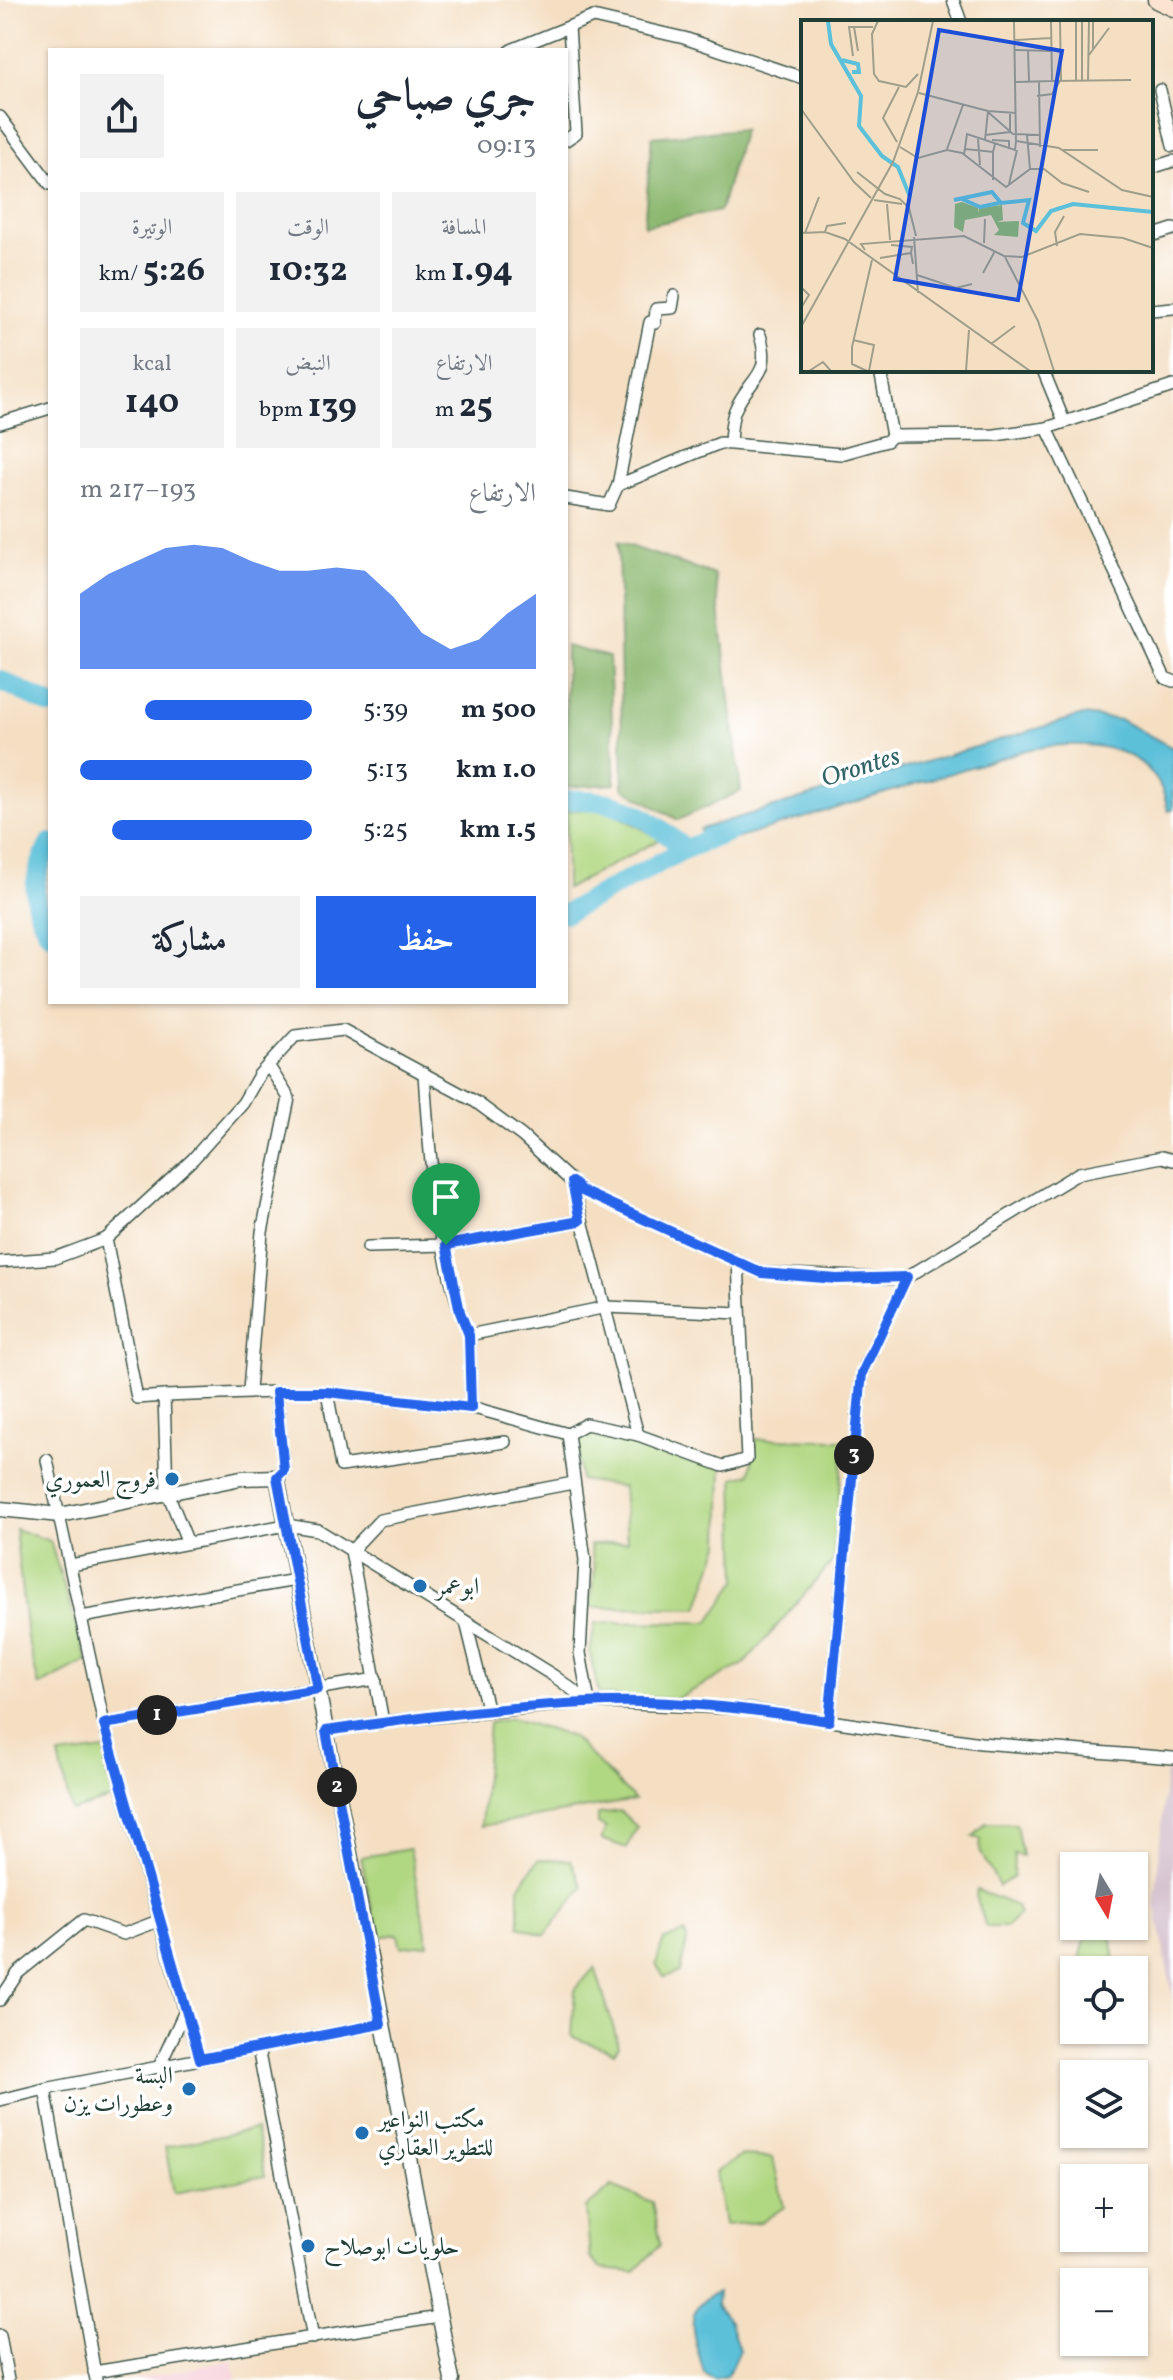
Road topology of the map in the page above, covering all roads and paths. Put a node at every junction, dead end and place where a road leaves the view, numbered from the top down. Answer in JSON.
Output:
{"nodes":[{"id":1,"x":953,"y":0,"type":"edge"},
{"id":2,"x":1156,"y":0,"type":"edge"},
{"id":3,"x":1173,"y":8,"type":"edge"},
{"id":4,"x":960,"y":20,"type":"edge"},
{"id":5,"x":569,"y":27,"type":"junction"},
{"id":6,"x":516,"y":48,"type":"edge"},
{"id":7,"x":801,"y":77,"type":"edge"},
{"id":8,"x":1160,"y":90,"type":"dead end"},
{"id":9,"x":0,"y":117,"type":"edge"},
{"id":10,"x":568,"y":139,"type":"edge"},
{"id":11,"x":1173,"y":146,"type":"edge"},
{"id":12,"x":1173,"y":161,"type":"edge"},
{"id":13,"x":1153,"y":166,"type":"edge"},
{"id":14,"x":48,"y":181,"type":"edge"},
{"id":15,"x":1173,"y":229,"type":"edge"},
{"id":16,"x":1153,"y":235,"type":"edge"},
{"id":17,"x":674,"y":296,"type":"dead end"},
{"id":18,"x":1173,"y":308,"type":"edge"},
{"id":19,"x":1153,"y":310,"type":"edge"},
{"id":20,"x":760,"y":335,"type":"dead end"},
{"id":21,"x":880,"y":372,"type":"edge"},
{"id":22,"x":1044,"y":372,"type":"edge"},
{"id":23,"x":1173,"y":386,"type":"edge"},
{"id":24,"x":48,"y":409,"type":"edge"},
{"id":25,"x":1064,"y":421,"type":"junction"},
{"id":26,"x":0,"y":423,"type":"edge"},
{"id":27,"x":1047,"y":428,"type":"junction"},
{"id":28,"x":892,"y":436,"type":"junction"},
{"id":29,"x":730,"y":442,"type":"junction"},
{"id":30,"x":618,"y":485,"type":"junction"},
{"id":31,"x":568,"y":498,"type":"edge"},
{"id":32,"x":1173,"y":681,"type":"edge"},
{"id":33,"x":268,"y":1065,"type":"junction"},
{"id":34,"x":424,"y":1073,"type":"junction"},
{"id":35,"x":1173,"y":1160,"type":"edge"},
{"id":36,"x":572,"y":1182,"type":"junction"},
{"id":37,"x":580,"y":1221,"type":"junction"},
{"id":38,"x":106,"y":1239,"type":"junction"},
{"id":39,"x":446,"y":1245,"type":"junction"},
{"id":40,"x":368,"y":1247,"type":"dead end"},
{"id":41,"x":0,"y":1262,"type":"edge"},
{"id":42,"x":738,"y":1262,"type":"junction"},
{"id":43,"x":907,"y":1277,"type":"junction"},
{"id":44,"x":607,"y":1307,"type":"junction"},
{"id":45,"x":739,"y":1313,"type":"junction"},
{"id":46,"x":469,"y":1335,"type":"junction"},
{"id":47,"x":249,"y":1390,"type":"junction"},
{"id":48,"x":276,"y":1392,"type":"junction"},
{"id":49,"x":327,"y":1392,"type":"junction"},
{"id":50,"x":164,"y":1396,"type":"junction"},
{"id":51,"x":471,"y":1408,"type":"junction"},
{"id":52,"x":568,"y":1434,"type":"junction"},
{"id":53,"x":638,"y":1435,"type":"junction"},
{"id":54,"x":505,"y":1442,"type":"dead end"},
{"id":55,"x":47,"y":1460,"type":"dead end"},
{"id":56,"x":277,"y":1477,"type":"junction"},
{"id":57,"x":573,"y":1483,"type":"junction"},
{"id":58,"x":167,"y":1491,"type":"junction"},
{"id":59,"x":0,"y":1509,"type":"edge"},
{"id":60,"x":60,"y":1515,"type":"junction"},
{"id":61,"x":286,"y":1525,"type":"junction"},
{"id":62,"x":188,"y":1543,"type":"junction"},
{"id":63,"x":351,"y":1551,"type":"junction"},
{"id":64,"x":71,"y":1565,"type":"junction"},
{"id":65,"x":296,"y":1580,"type":"junction"},
{"id":66,"x":81,"y":1617,"type":"junction"},
{"id":67,"x":466,"y":1622,"type":"junction"},
{"id":68,"x":376,"y":1679,"type":"junction"},
{"id":69,"x":318,"y":1689,"type":"junction"},
{"id":70,"x":589,"y":1702,"type":"junction"},
{"id":71,"x":488,"y":1712,"type":"junction"},
{"id":72,"x":829,"y":1721,"type":"junction"},
{"id":73,"x":383,"y":1722,"type":"junction"},
{"id":74,"x":104,"y":1724,"type":"junction"},
{"id":75,"x":326,"y":1731,"type":"junction"},
{"id":76,"x":1173,"y":1758,"type":"edge"},
{"id":77,"x":158,"y":1921,"type":"junction"},
{"id":78,"x":0,"y":2000,"type":"edge"},
{"id":79,"x":185,"y":2011,"type":"junction"},
{"id":80,"x":381,"y":2024,"type":"junction"},
{"id":81,"x":258,"y":2048,"type":"junction"},
{"id":82,"x":200,"y":2059,"type":"junction"},
{"id":83,"x":159,"y":2067,"type":"junction"},
{"id":84,"x":45,"y":2089,"type":"junction"},
{"id":85,"x":0,"y":2100,"type":"edge"},
{"id":86,"x":439,"y":2317,"type":"junction"},
{"id":87,"x":0,"y":2336,"type":"edge"},
{"id":88,"x":313,"y":2338,"type":"junction"},
{"id":89,"x":446,"y":2352,"type":"junction"},
{"id":90,"x":95,"y":2376,"type":"edge"},
{"id":91,"x":8,"y":2380,"type":"edge"},
{"id":92,"x":452,"y":2380,"type":"edge"},
{"id":93,"x":462,"y":2380,"type":"edge"}],
"edges":[{"from":1,"to":4,"type":"street"},
{"from":2,"to":3,"type":"main road"},
{"from":5,"to":6,"type":"street"},
{"from":5,"to":7,"type":"street"},
{"from":5,"to":10,"type":"street"},
{"from":8,"to":11,"type":"street"},
{"from":9,"to":14,"type":"street"},
{"from":12,"to":13,"type":"street"},
{"from":15,"to":16,"type":"street"},
{"from":17,"to":30,"type":"street"},
{"from":18,"to":19,"type":"street"},
{"from":20,"to":29,"type":"street"},
{"from":21,"to":28,"type":"street"},
{"from":22,"to":25,"type":"street"},
{"from":23,"to":25,"type":"street"},
{"from":24,"to":26,"type":"street"},
{"from":25,"to":27,"type":"street"},
{"from":27,"to":28,"type":"street"},
{"from":27,"to":32,"type":"street"},
{"from":28,"to":29,"type":"street"},
{"from":29,"to":30,"type":"street"},
{"from":30,"to":31,"type":"street"},
{"from":33,"to":34,"type":"street"},
{"from":33,"to":38,"type":"street"},
{"from":33,"to":47,"type":"street"},
{"from":34,"to":36,"type":"street"},
{"from":34,"to":39,"type":"street"},
{"from":35,"to":43,"type":"street"},
{"from":36,"to":37,"type":"street"},
{"from":36,"to":42,"type":"street"},
{"from":37,"to":39,"type":"street"},
{"from":37,"to":44,"type":"street"},
{"from":38,"to":41,"type":"street"},
{"from":38,"to":50,"type":"street"},
{"from":39,"to":40,"type":"street"},
{"from":39,"to":46,"type":"street"},
{"from":42,"to":43,"type":"street"},
{"from":42,"to":45,"type":"street"},
{"from":43,"to":72,"type":"street"},
{"from":44,"to":45,"type":"street"},
{"from":44,"to":46,"type":"street"},
{"from":44,"to":53,"type":"street"},
{"from":45,"to":53,"type":"street"},
{"from":46,"to":51,"type":"street"},
{"from":47,"to":48,"type":"street"},
{"from":47,"to":50,"type":"street"},
{"from":48,"to":49,"type":"street"},
{"from":48,"to":56,"type":"street"},
{"from":49,"to":51,"type":"street"},
{"from":49,"to":54,"type":"street"},
{"from":50,"to":58,"type":"street"},
{"from":51,"to":52,"type":"street"},
{"from":52,"to":53,"type":"street"},
{"from":52,"to":57,"type":"street"},
{"from":55,"to":60,"type":"street"},
{"from":56,"to":58,"type":"street"},
{"from":56,"to":61,"type":"street"},
{"from":57,"to":63,"type":"street"},
{"from":57,"to":70,"type":"street"},
{"from":58,"to":60,"type":"street"},
{"from":58,"to":62,"type":"street"},
{"from":59,"to":60,"type":"street"},
{"from":60,"to":64,"type":"street"},
{"from":61,"to":62,"type":"street"},
{"from":61,"to":63,"type":"street"},
{"from":61,"to":65,"type":"street"},
{"from":62,"to":64,"type":"street"},
{"from":63,"to":67,"type":"street"},
{"from":63,"to":68,"type":"street"},
{"from":64,"to":66,"type":"street"},
{"from":65,"to":66,"type":"street"},
{"from":65,"to":69,"type":"street"},
{"from":66,"to":74,"type":"street"},
{"from":67,"to":70,"type":"street"},
{"from":67,"to":71,"type":"street"},
{"from":68,"to":69,"type":"street"},
{"from":68,"to":73,"type":"street"},
{"from":69,"to":74,"type":"street"},
{"from":69,"to":75,"type":"street"},
{"from":70,"to":71,"type":"street"},
{"from":70,"to":72,"type":"street"},
{"from":71,"to":73,"type":"street"},
{"from":72,"to":76,"type":"street"},
{"from":73,"to":75,"type":"street"},
{"from":74,"to":77,"type":"street"},
{"from":75,"to":80,"type":"street"},
{"from":77,"to":78,"type":"street"},
{"from":77,"to":79,"type":"street"},
{"from":79,"to":82,"type":"street"},
{"from":79,"to":83,"type":"street"},
{"from":80,"to":81,"type":"street"},
{"from":80,"to":86,"type":"street"},
{"from":81,"to":82,"type":"street"},
{"from":81,"to":88,"type":"street"},
{"from":82,"to":83,"type":"street"},
{"from":83,"to":84,"type":"street"},
{"from":84,"to":85,"type":"street"},
{"from":84,"to":90,"type":"street"},
{"from":86,"to":88,"type":"street"},
{"from":86,"to":89,"type":"street"},
{"from":87,"to":91,"type":"street"},
{"from":88,"to":90,"type":"street"},
{"from":89,"to":92,"type":"street"},
{"from":89,"to":93,"type":"street"}]}
